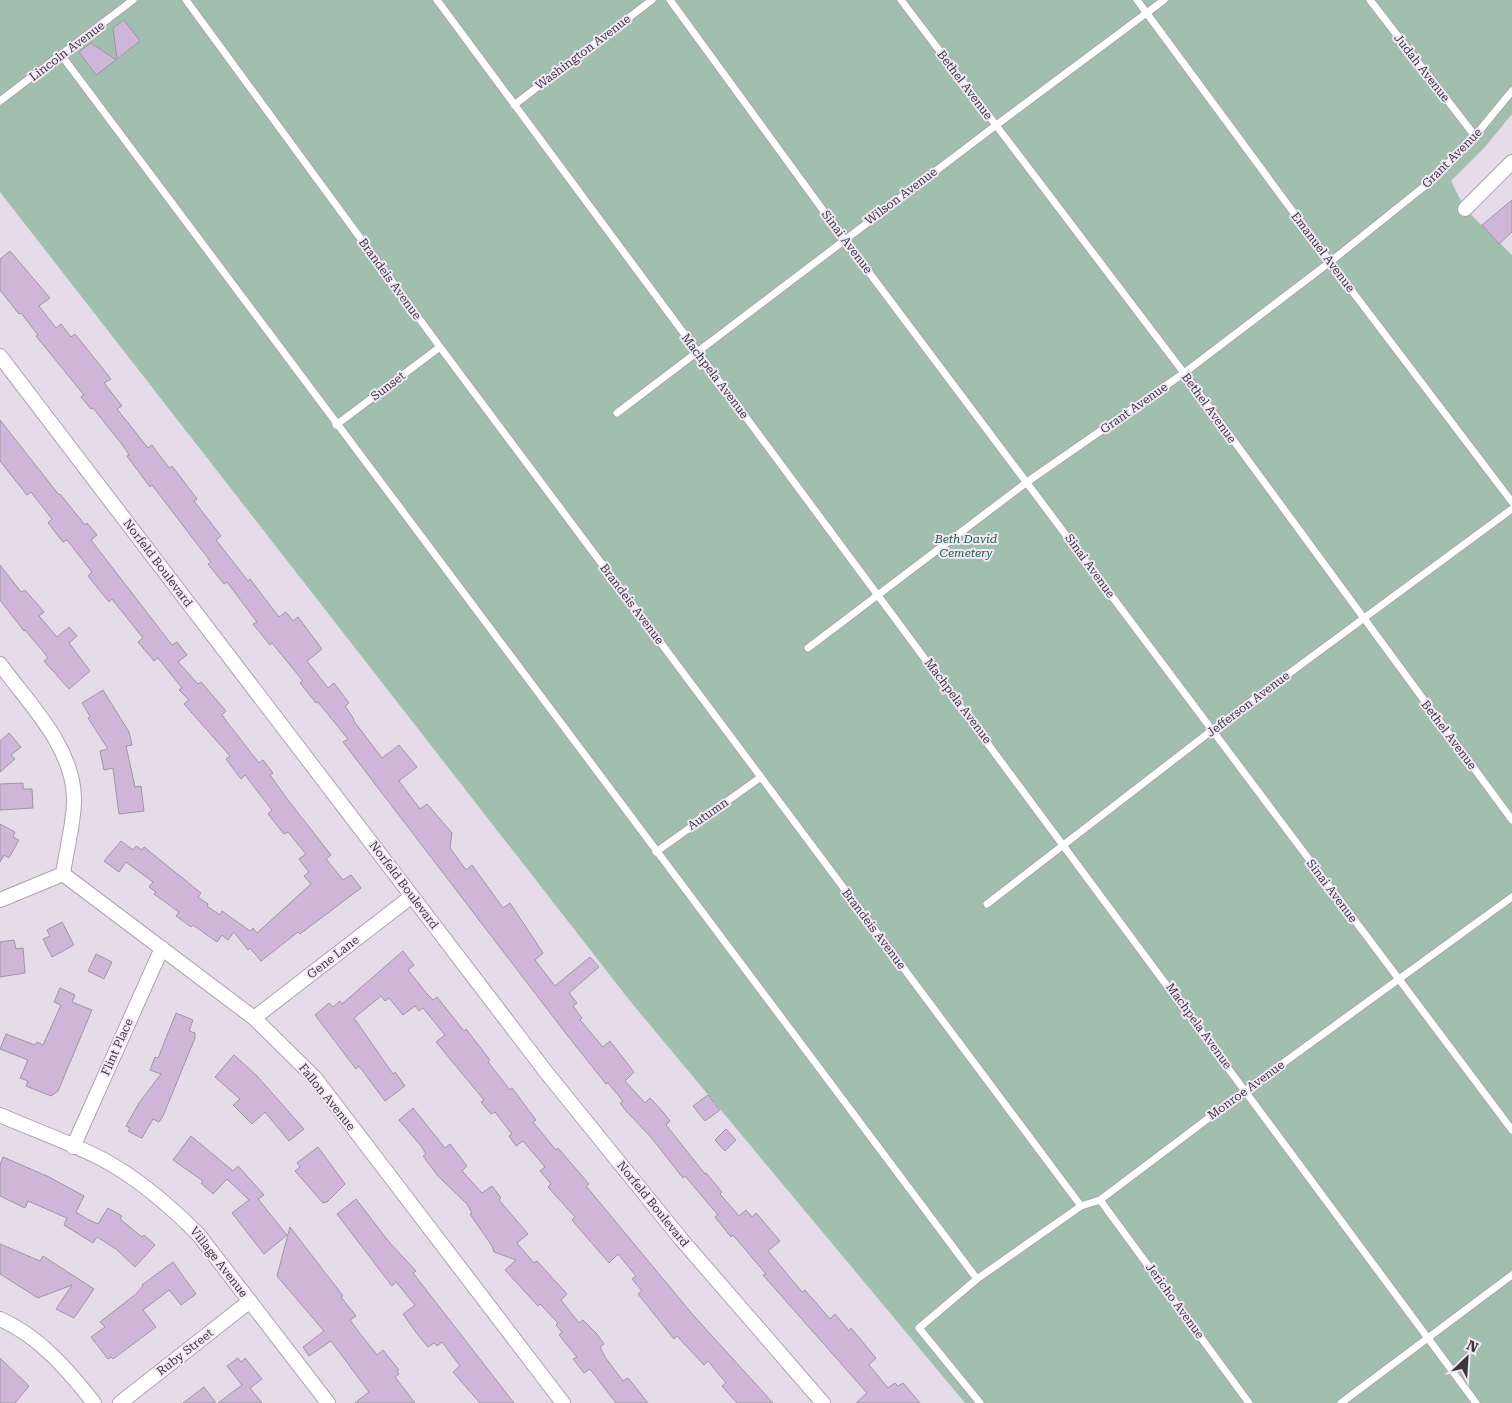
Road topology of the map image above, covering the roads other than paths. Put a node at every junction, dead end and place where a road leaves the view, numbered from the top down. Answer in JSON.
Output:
{"nodes":[{"id":1,"x":133,"y":0,"type":"edge"},
{"id":2,"x":186,"y":0,"type":"edge"},
{"id":3,"x":437,"y":0,"type":"edge"},
{"id":4,"x":652,"y":0,"type":"edge"},
{"id":5,"x":670,"y":0,"type":"edge"},
{"id":6,"x":901,"y":0,"type":"edge"},
{"id":7,"x":1137,"y":0,"type":"edge"},
{"id":8,"x":1164,"y":0,"type":"edge"},
{"id":9,"x":1370,"y":0,"type":"edge"},
{"id":10,"x":1146,"y":13,"type":"junction"},
{"id":11,"x":62,"y":56,"type":"junction"},
{"id":12,"x":1512,"y":92,"type":"edge"},
{"id":13,"x":0,"y":101,"type":"edge"},
{"id":14,"x":514,"y":105,"type":"junction"},
{"id":15,"x":994,"y":126,"type":"junction"},
{"id":16,"x":1475,"y":136,"type":"junction"},
{"id":17,"x":1512,"y":162,"type":"edge"},
{"id":18,"x":1465,"y":209,"type":"dead end"},
{"id":19,"x":844,"y":239,"type":"junction"},
{"id":20,"x":1330,"y":262,"type":"junction"},
{"id":21,"x":440,"y":347,"type":"junction"},
{"id":22,"x":697,"y":352,"type":"junction"},
{"id":23,"x":0,"y":356,"type":"edge"},
{"id":24,"x":1184,"y":373,"type":"junction"},
{"id":25,"x":617,"y":414,"type":"dead end"},
{"id":26,"x":336,"y":425,"type":"junction"},
{"id":27,"x":1027,"y":482,"type":"junction"},
{"id":28,"x":1512,"y":502,"type":"edge"},
{"id":29,"x":1512,"y":509,"type":"edge"},
{"id":30,"x":880,"y":596,"type":"junction"},
{"id":31,"x":1363,"y":619,"type":"junction"},
{"id":32,"x":808,"y":648,"type":"dead end"},
{"id":33,"x":0,"y":664,"type":"edge"},
{"id":34,"x":1211,"y":731,"type":"junction"},
{"id":35,"x":761,"y":777,"type":"junction"},
{"id":36,"x":1512,"y":820,"type":"edge"},
{"id":37,"x":1065,"y":845,"type":"junction"},
{"id":38,"x":656,"y":852,"type":"junction"},
{"id":39,"x":63,"y":874,"type":"junction"},
{"id":40,"x":412,"y":896,"type":"junction"},
{"id":41,"x":1512,"y":896,"type":"edge"},
{"id":42,"x":0,"y":900,"type":"edge"},
{"id":43,"x":987,"y":904,"type":"dead end"},
{"id":44,"x":162,"y":948,"type":"junction"},
{"id":45,"x":1398,"y":979,"type":"junction"},
{"id":46,"x":254,"y":1018,"type":"junction"},
{"id":47,"x":1246,"y":1090,"type":"junction"},
{"id":48,"x":0,"y":1115,"type":"edge"},
{"id":49,"x":1512,"y":1130,"type":"edge"},
{"id":50,"x":73,"y":1147,"type":"junction"},
{"id":51,"x":1100,"y":1200,"type":"junction"},
{"id":52,"x":1080,"y":1206,"type":"junction"},
{"id":53,"x":1512,"y":1275,"type":"edge"},
{"id":54,"x":977,"y":1279,"type":"junction"},
{"id":55,"x":250,"y":1301,"type":"junction"},
{"id":56,"x":0,"y":1319,"type":"edge"},
{"id":57,"x":1429,"y":1338,"type":"junction"},
{"id":58,"x":94,"y":1403,"type":"edge"},
{"id":59,"x":120,"y":1403,"type":"edge"},
{"id":60,"x":328,"y":1403,"type":"edge"},
{"id":61,"x":563,"y":1403,"type":"edge"},
{"id":62,"x":822,"y":1403,"type":"edge"},
{"id":63,"x":980,"y":1403,"type":"edge"},
{"id":64,"x":1250,"y":1403,"type":"edge"},
{"id":65,"x":1341,"y":1403,"type":"edge"},
{"id":66,"x":1476,"y":1403,"type":"edge"}],
"edges":[{"from":1,"to":11,"type":"lane","name":"Lincoln Avenue"},
{"from":2,"to":21,"type":"lane","name":"Brandeis Avenue"},
{"from":3,"to":14,"type":"lane","name":"Machpela Avenue"},
{"from":4,"to":14,"type":"lane","name":"Washington Avenue"},
{"from":5,"to":19,"type":"lane","name":"Sinai Avenue"},
{"from":6,"to":15,"type":"lane","name":"Bethel Avenue"},
{"from":7,"to":10,"type":"lane","name":"Emanuel Avenue"},
{"from":8,"to":10,"type":"lane","name":"Wilson Avenue"},
{"from":9,"to":16,"type":"lane","name":"Judah Avenue"},
{"from":10,"to":15,"type":"lane","name":"Wilson Avenue"},
{"from":10,"to":20,"type":"lane","name":"Emanuel Avenue"},
{"from":11,"to":13,"type":"lane","name":"Lincoln Avenue"},
{"from":11,"to":26,"type":"lane"},
{"from":12,"to":16,"type":"lane","name":"Grant Avenue"},
{"from":14,"to":22,"type":"lane","name":"Machpela Avenue"},
{"from":15,"to":19,"type":"lane","name":"Wilson Avenue"},
{"from":15,"to":24,"type":"lane","name":"Bethel Avenue"},
{"from":16,"to":20,"type":"lane","name":"Grant Avenue"},
{"from":17,"to":18,"type":"street"},
{"from":19,"to":22,"type":"lane","name":"Wilson Avenue"},
{"from":19,"to":27,"type":"lane","name":"Sinai Avenue"},
{"from":20,"to":24,"type":"lane","name":"Grant Avenue"},
{"from":20,"to":28,"type":"lane","name":"Emanuel Avenue"},
{"from":21,"to":26,"type":"lane","name":"Sunset"},
{"from":21,"to":35,"type":"lane","name":"Brandeis Avenue"},
{"from":22,"to":25,"type":"lane","name":"Wilson Avenue"},
{"from":22,"to":30,"type":"lane","name":"Machpela Avenue"},
{"from":23,"to":40,"type":"street","name":"Norfeld Boulevard"},
{"from":24,"to":27,"type":"lane","name":"Grant Avenue"},
{"from":24,"to":31,"type":"lane","name":"Bethel Avenue"},
{"from":26,"to":38,"type":"lane"},
{"from":27,"to":30,"type":"lane","name":"Grant Avenue"},
{"from":27,"to":34,"type":"lane","name":"Sinai Avenue"},
{"from":29,"to":31,"type":"lane","name":"Jefferson Avenue"},
{"from":30,"to":32,"type":"lane","name":"Grant Avenue"},
{"from":30,"to":37,"type":"lane","name":"Machpela Avenue"},
{"from":31,"to":34,"type":"lane","name":"Jefferson Avenue"},
{"from":31,"to":36,"type":"lane","name":"Bethel Avenue"},
{"from":33,"to":39,"type":"street"},
{"from":34,"to":37,"type":"lane","name":"Jefferson Avenue"},
{"from":34,"to":45,"type":"lane","name":"Sinai Avenue"},
{"from":35,"to":38,"type":"lane","name":"Autumn"},
{"from":35,"to":52,"type":"lane","name":"Brandeis Avenue"},
{"from":37,"to":43,"type":"lane","name":"Jefferson Avenue"},
{"from":37,"to":47,"type":"lane","name":"Machpela Avenue"},
{"from":38,"to":54,"type":"lane"},
{"from":39,"to":42,"type":"street"},
{"from":39,"to":44,"type":"street","name":"Fallon Avenue"},
{"from":40,"to":46,"type":"street","name":"Gene Lane"},
{"from":40,"to":62,"type":"street","name":"Norfeld Boulevard"},
{"from":41,"to":45,"type":"lane","name":"Monroe Avenue"},
{"from":44,"to":46,"type":"street","name":"Fallon Avenue"},
{"from":44,"to":50,"type":"street","name":"Flint Place"},
{"from":45,"to":47,"type":"lane","name":"Monroe Avenue"},
{"from":45,"to":49,"type":"lane","name":"Sinai Avenue"},
{"from":46,"to":61,"type":"street","name":"Fallon Avenue"},
{"from":47,"to":51,"type":"lane","name":"Monroe Avenue"},
{"from":47,"to":57,"type":"lane","name":"Machpela Avenue"},
{"from":48,"to":50,"type":"street","name":"Village Avenue"},
{"from":50,"to":55,"type":"street","name":"Village Avenue"},
{"from":51,"to":52,"type":"lane","name":"Monroe Avenue"},
{"from":51,"to":64,"type":"lane","name":"Jericho Avenue"},
{"from":52,"to":54,"type":"lane","name":"Monroe Avenue"},
{"from":53,"to":57,"type":"lane"},
{"from":54,"to":63,"type":"lane","name":"Monroe Avenue"},
{"from":55,"to":59,"type":"street","name":"Ruby Street"},
{"from":55,"to":60,"type":"street","name":"Village Avenue"},
{"from":56,"to":58,"type":"street"},
{"from":57,"to":65,"type":"lane"},
{"from":57,"to":66,"type":"lane","name":"Machpela Avenue"}]}
